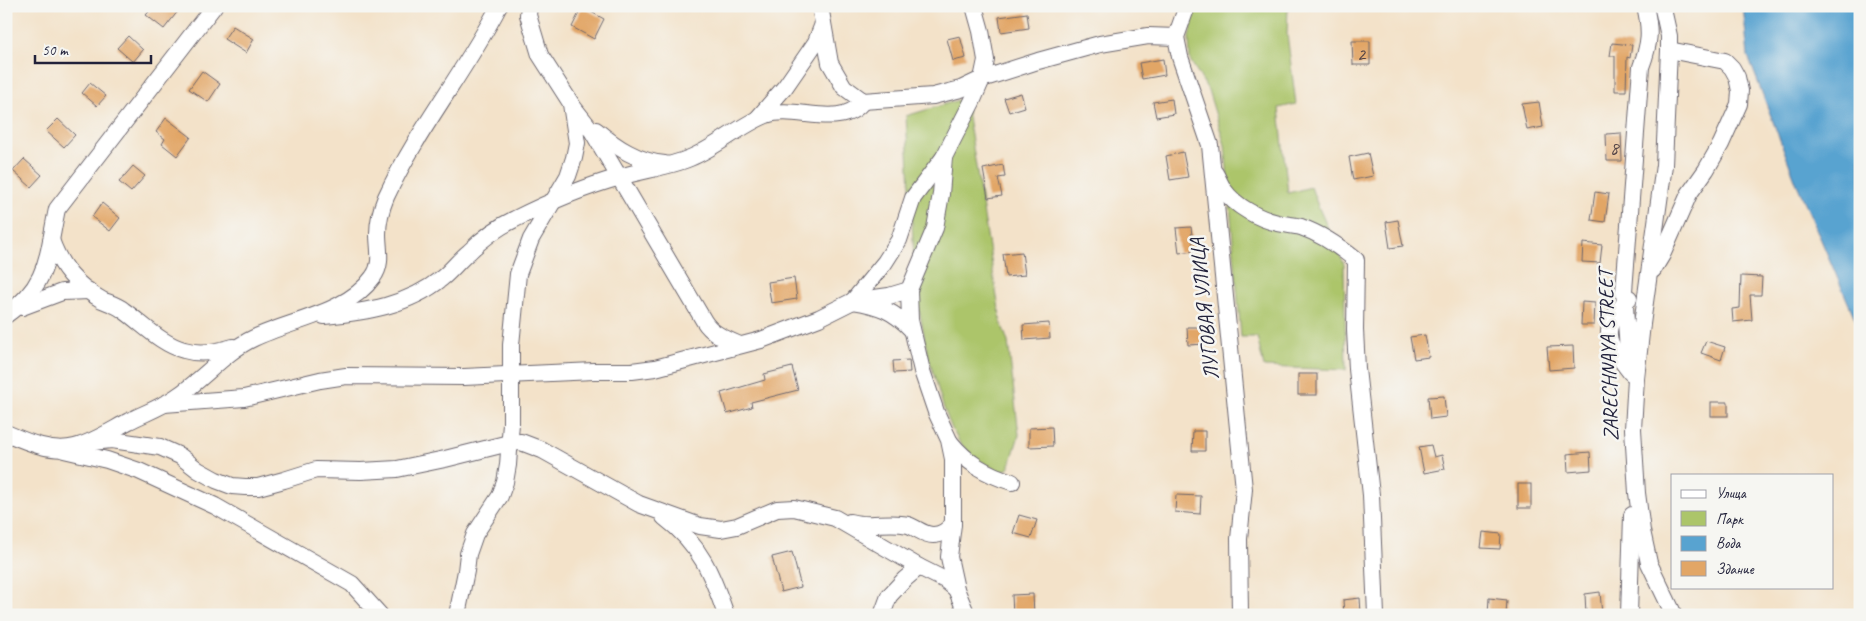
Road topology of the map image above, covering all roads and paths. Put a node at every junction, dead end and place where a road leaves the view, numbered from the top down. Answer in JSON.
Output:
{"nodes":[{"id":1,"x":214,"y":6,"type":"edge"},
{"id":2,"x":499,"y":6,"type":"edge"},
{"id":3,"x":820,"y":6,"type":"edge"},
{"id":4,"x":974,"y":6,"type":"edge"},
{"id":5,"x":1187,"y":6,"type":"edge"},
{"id":6,"x":1645,"y":6,"type":"edge"},
{"id":7,"x":1661,"y":6,"type":"edge"},
{"id":8,"x":528,"y":9,"type":"edge"},
{"id":9,"x":823,"y":24,"type":"junction"},
{"id":10,"x":1176,"y":37,"type":"junction"},
{"id":11,"x":1669,"y":50,"type":"junction"},
{"id":12,"x":982,"y":79,"type":"junction"},
{"id":13,"x":863,"y":101,"type":"junction"},
{"id":14,"x":571,"y":104,"type":"junction"},
{"id":15,"x":584,"y":121,"type":"junction"},
{"id":16,"x":756,"y":121,"type":"junction"},
{"id":17,"x":944,"y":157,"type":"junction"},
{"id":18,"x":670,"y":164,"type":"junction"},
{"id":19,"x":1212,"y":167,"type":"junction"},
{"id":20,"x":620,"y":177,"type":"junction"},
{"id":21,"x":553,"y":202,"type":"junction"},
{"id":22,"x":51,"y":240,"type":"junction"},
{"id":23,"x":1648,"y":277,"type":"junction"},
{"id":24,"x":909,"y":290,"type":"junction"},
{"id":25,"x":89,"y":291,"type":"junction"},
{"id":26,"x":853,"y":301,"type":"junction"},
{"id":27,"x":1625,"y":303,"type":"junction"},
{"id":28,"x":9,"y":313,"type":"edge"},
{"id":29,"x":309,"y":318,"type":"junction"},
{"id":30,"x":912,"y":330,"type":"junction"},
{"id":31,"x":740,"y":346,"type":"junction"},
{"id":32,"x":236,"y":347,"type":"junction"},
{"id":33,"x":1633,"y":374,"type":"junction"},
{"id":34,"x":511,"y":376,"type":"junction"},
{"id":35,"x":164,"y":404,"type":"junction"},
{"id":36,"x":1634,"y":429,"type":"junction"},
{"id":37,"x":6,"y":433,"type":"edge"},
{"id":38,"x":949,"y":440,"type":"junction"},
{"id":39,"x":90,"y":442,"type":"junction"},
{"id":40,"x":509,"y":443,"type":"junction"},
{"id":41,"x":60,"y":449,"type":"junction"},
{"id":42,"x":1012,"y":482,"type":"dead end"},
{"id":43,"x":652,"y":509,"type":"junction"},
{"id":44,"x":836,"y":518,"type":"junction"},
{"id":45,"x":953,"y":524,"type":"junction"},
{"id":46,"x":919,"y":567,"type":"junction"},
{"id":47,"x":1630,"y":583,"type":"junction"},
{"id":48,"x":956,"y":589,"type":"junction"},
{"id":49,"x":380,"y":615,"type":"edge"},
{"id":50,"x":457,"y":615,"type":"edge"},
{"id":51,"x":726,"y":615,"type":"edge"},
{"id":52,"x":882,"y":615,"type":"edge"},
{"id":53,"x":967,"y":615,"type":"edge"},
{"id":54,"x":1240,"y":615,"type":"edge"},
{"id":55,"x":1376,"y":615,"type":"edge"},
{"id":56,"x":1629,"y":615,"type":"edge"},
{"id":57,"x":1634,"y":615,"type":"edge"},
{"id":58,"x":1674,"y":615,"type":"edge"}],
"edges":[{"from":1,"to":22,"type":"street"},
{"from":2,"to":29,"type":"street"},
{"from":3,"to":9,"type":"street"},
{"from":4,"to":12,"type":"street"},
{"from":5,"to":10,"type":"street"},
{"from":6,"to":27,"type":"street","name":"ZARECHNAYA STREET"},
{"from":7,"to":11,"type":"street"},
{"from":8,"to":14,"type":"street"},
{"from":9,"to":13,"type":"street"},
{"from":9,"to":16,"type":"street"},
{"from":10,"to":12,"type":"street"},
{"from":10,"to":19,"type":"street","name":"ЛУГОВАЯ УЛИЦА"},
{"from":11,"to":23,"type":"street"},
{"from":11,"to":23,"type":"street"},
{"from":12,"to":13,"type":"street"},
{"from":12,"to":17,"type":"street"},
{"from":13,"to":16,"type":"street"},
{"from":14,"to":15,"type":"street"},
{"from":14,"to":21,"type":"street"},
{"from":15,"to":18,"type":"street"},
{"from":15,"to":20,"type":"street"},
{"from":16,"to":18,"type":"street"},
{"from":17,"to":24,"type":"street"},
{"from":17,"to":26,"type":"street"},
{"from":18,"to":20,"type":"street"},
{"from":19,"to":54,"type":"street","name":"ЛУГОВАЯ УЛИЦА"},
{"from":19,"to":55,"type":"street"},
{"from":20,"to":21,"type":"street"},
{"from":20,"to":31,"type":"street"},
{"from":21,"to":29,"type":"street"},
{"from":21,"to":34,"type":"street"},
{"from":22,"to":25,"type":"street"},
{"from":22,"to":28,"type":"street"},
{"from":23,"to":27,"type":"street"},
{"from":23,"to":33,"type":"street"},
{"from":24,"to":26,"type":"street"},
{"from":24,"to":30,"type":"street"},
{"from":25,"to":28,"type":"street"},
{"from":25,"to":32,"type":"street"},
{"from":26,"to":30,"type":"street"},
{"from":26,"to":31,"type":"street"},
{"from":27,"to":33,"type":"street","name":"ZARECHNAYA STREET"},
{"from":29,"to":32,"type":"street"},
{"from":30,"to":38,"type":"street"},
{"from":31,"to":34,"type":"street"},
{"from":32,"to":35,"type":"street"},
{"from":33,"to":36,"type":"street","name":"ZARECHNAYA STREET"},
{"from":34,"to":35,"type":"street"},
{"from":34,"to":40,"type":"street"},
{"from":35,"to":39,"type":"street"},
{"from":36,"to":47,"type":"street","name":"ZARECHNAYA STREET"},
{"from":36,"to":58,"type":"street"},
{"from":37,"to":41,"type":"street"},
{"from":38,"to":42,"type":"street"},
{"from":38,"to":45,"type":"street"},
{"from":39,"to":40,"type":"street"},
{"from":39,"to":41,"type":"street"},
{"from":40,"to":43,"type":"street"},
{"from":40,"to":50,"type":"street"},
{"from":41,"to":49,"type":"street"},
{"from":43,"to":44,"type":"street"},
{"from":43,"to":51,"type":"street"},
{"from":44,"to":45,"type":"street"},
{"from":44,"to":46,"type":"street"},
{"from":45,"to":48,"type":"street"},
{"from":46,"to":48,"type":"street"},
{"from":46,"to":52,"type":"street"},
{"from":47,"to":56,"type":"street","name":"ZARECHNAYA STREET"},
{"from":47,"to":57,"type":"street"},
{"from":48,"to":53,"type":"street"}]}
